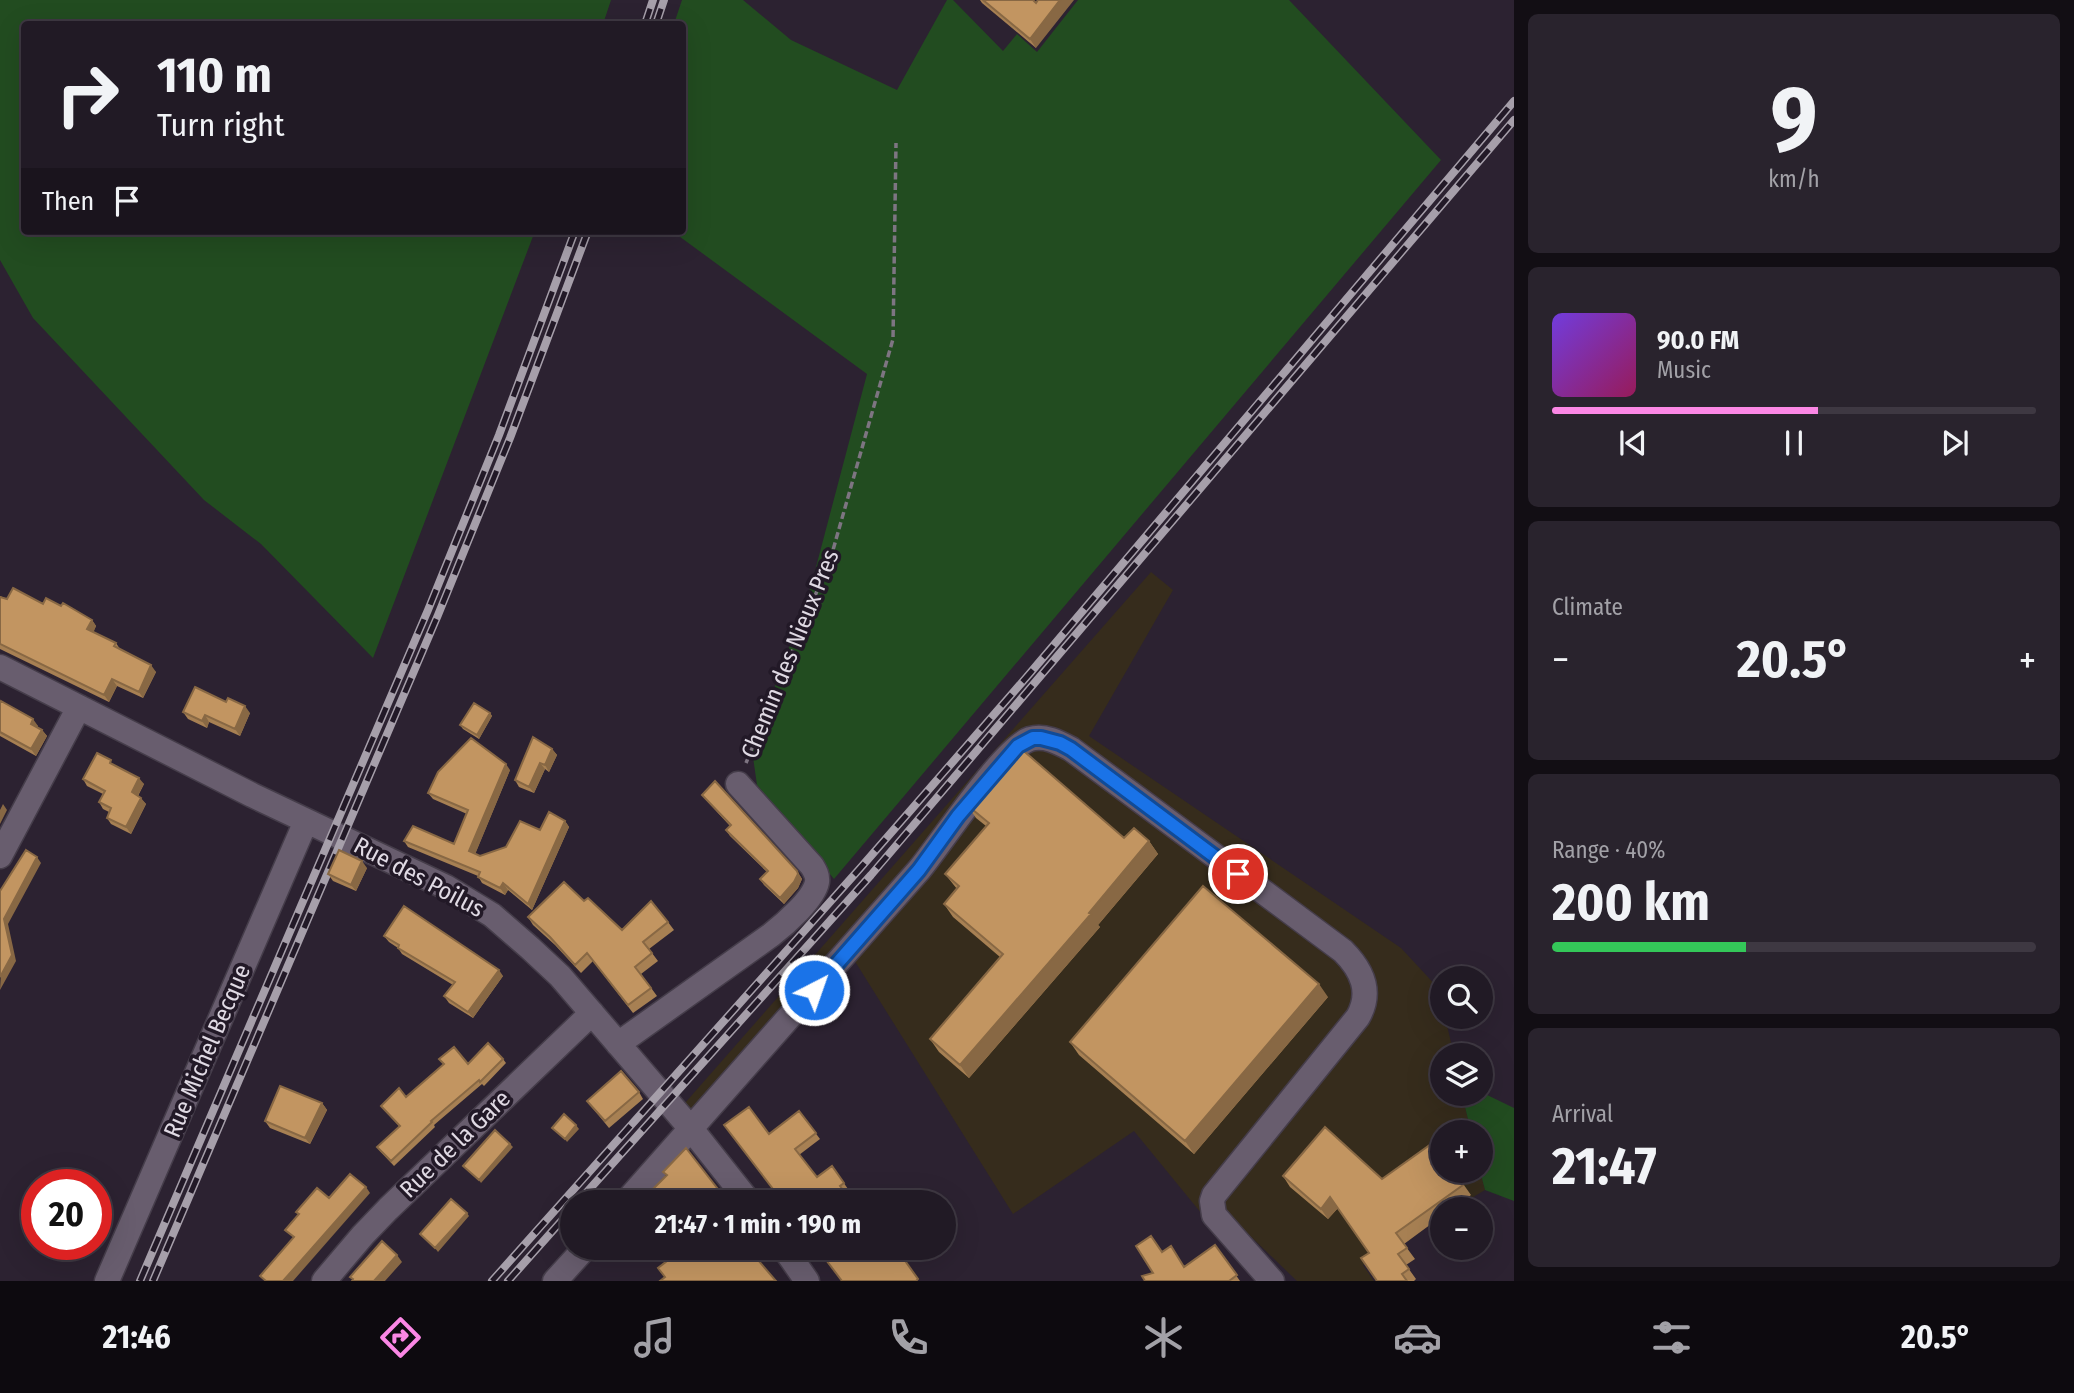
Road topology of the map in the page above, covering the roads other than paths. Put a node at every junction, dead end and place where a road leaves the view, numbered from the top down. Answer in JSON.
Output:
{"nodes":[{"id":1,"x":0,"y":667,"type":"edge"},
{"id":2,"x":79,"y":707,"type":"junction"},
{"id":3,"x":738,"y":784,"type":"road end"},
{"id":4,"x":306,"y":821,"type":"junction"},
{"id":5,"x":0,"y":856,"type":"edge"},
{"id":6,"x":592,"y":1013,"type":"junction"},
{"id":7,"x":618,"y":1044,"type":"junction"},
{"id":8,"x":692,"y":1130,"type":"junction"},
{"id":9,"x":637,"y":1190,"type":"edge"},
{"id":10,"x":740,"y":1190,"type":"edge"},
{"id":11,"x":574,"y":1260,"type":"edge"},
{"id":12,"x":792,"y":1260,"type":"edge"},
{"id":13,"x":107,"y":1281,"type":"edge"},
{"id":14,"x":324,"y":1281,"type":"edge"},
{"id":15,"x":555,"y":1281,"type":"edge"},
{"id":16,"x":807,"y":1281,"type":"edge"},
{"id":17,"x":1272,"y":1281,"type":"edge"}],
"edges":[{"from":1,"to":2,"type":"street","name":"Rue des Poilus"},
{"from":2,"to":4,"type":"street","name":"Rue des Poilus"},
{"from":2,"to":5,"type":"street"},
{"from":3,"to":7,"type":"street","name":"Chemin des Nieux Pres"},
{"from":4,"to":6,"type":"street","name":"Rue des Poilus"},
{"from":4,"to":13,"type":"street","name":"Rue Michel Becque"},
{"from":6,"to":7,"type":"street","name":"Rue des Poilus"},
{"from":6,"to":14,"type":"street","name":"Rue de la Gare"},
{"from":7,"to":8,"type":"street","name":"Rue des Poilus"},
{"from":8,"to":9,"type":"street"},
{"from":8,"to":10,"type":"street","name":"Rue des Poilus"},
{"from":8,"to":17,"type":"street"},
{"from":11,"to":15,"type":"street"},
{"from":12,"to":16,"type":"street"}]}
